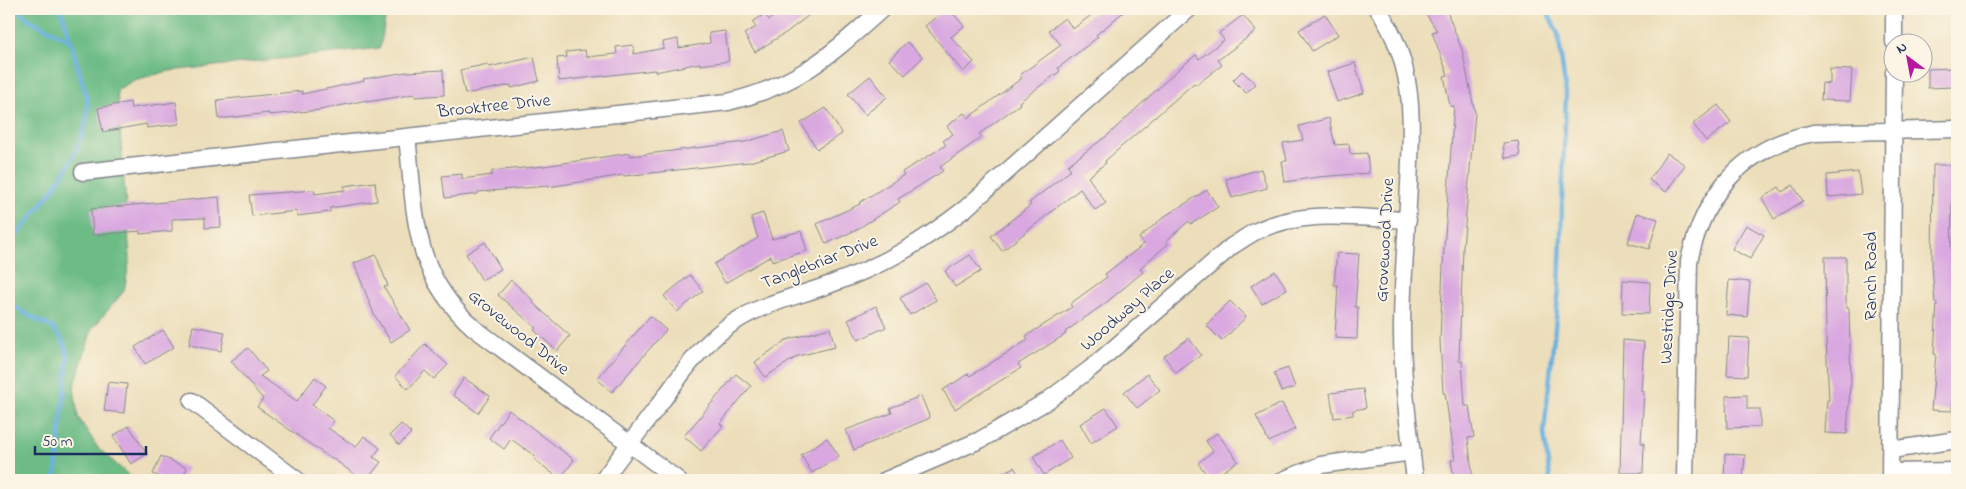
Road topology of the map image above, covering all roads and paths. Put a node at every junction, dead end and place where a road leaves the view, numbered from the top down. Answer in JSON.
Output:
{"nodes":[{"id":1,"x":882,"y":9,"type":"edge"},
{"id":2,"x":1189,"y":9,"type":"edge"},
{"id":3,"x":1378,"y":9,"type":"edge"},
{"id":4,"x":1894,"y":17,"type":"dead end"},
{"id":5,"x":1894,"y":32,"type":"edge"},
{"id":6,"x":1894,"y":82,"type":"edge"},
{"id":7,"x":1957,"y":129,"type":"edge"},
{"id":8,"x":1893,"y":131,"type":"junction"},
{"id":9,"x":407,"y":137,"type":"junction"},
{"id":10,"x":83,"y":172,"type":"dead end"},
{"id":11,"x":1408,"y":220,"type":"junction"},
{"id":12,"x":192,"y":402,"type":"dead end"},
{"id":13,"x":1957,"y":440,"type":"edge"},
{"id":14,"x":630,"y":444,"type":"junction"},
{"id":15,"x":1891,"y":450,"type":"junction"},
{"id":16,"x":1412,"y":452,"type":"junction"},
{"id":17,"x":1957,"y":471,"type":"edge"},
{"id":18,"x":1890,"y":476,"type":"edge"},
{"id":19,"x":297,"y":480,"type":"edge"},
{"id":20,"x":603,"y":480,"type":"edge"},
{"id":21,"x":678,"y":480,"type":"edge"},
{"id":22,"x":886,"y":480,"type":"edge"},
{"id":23,"x":1283,"y":480,"type":"edge"},
{"id":24,"x":1415,"y":480,"type":"edge"},
{"id":25,"x":1685,"y":480,"type":"edge"}],
"edges":[{"from":1,"to":9,"type":"street","name":"Brooktree Drive"},
{"from":2,"to":14,"type":"street","name":"Tanglebriar Drive"},
{"from":3,"to":11,"type":"street","name":"Grovewood Drive"},
{"from":4,"to":5,"type":"street"},
{"from":6,"to":8,"type":"street","name":"Ranch Road"},
{"from":7,"to":8,"type":"street","name":"Westridge Drive"},
{"from":8,"to":15,"type":"street","name":"Ranch Road"},
{"from":8,"to":25,"type":"street","name":"Westridge Drive"},
{"from":9,"to":10,"type":"street","name":"Brooktree Drive"},
{"from":9,"to":14,"type":"street","name":"Grovewood Drive"},
{"from":11,"to":16,"type":"street","name":"Grovewood Drive"},
{"from":11,"to":22,"type":"street","name":"Woodway Place"},
{"from":12,"to":19,"type":"street"},
{"from":13,"to":15,"type":"street"},
{"from":14,"to":20,"type":"street","name":"Tanglebriar Drive"},
{"from":14,"to":21,"type":"street","name":"Grovewood Drive"},
{"from":15,"to":18,"type":"street","name":"Ranch Road"},
{"from":16,"to":23,"type":"street"},
{"from":16,"to":24,"type":"street","name":"Grovewood Drive"},
{"from":17,"to":18,"type":"street"}]}
